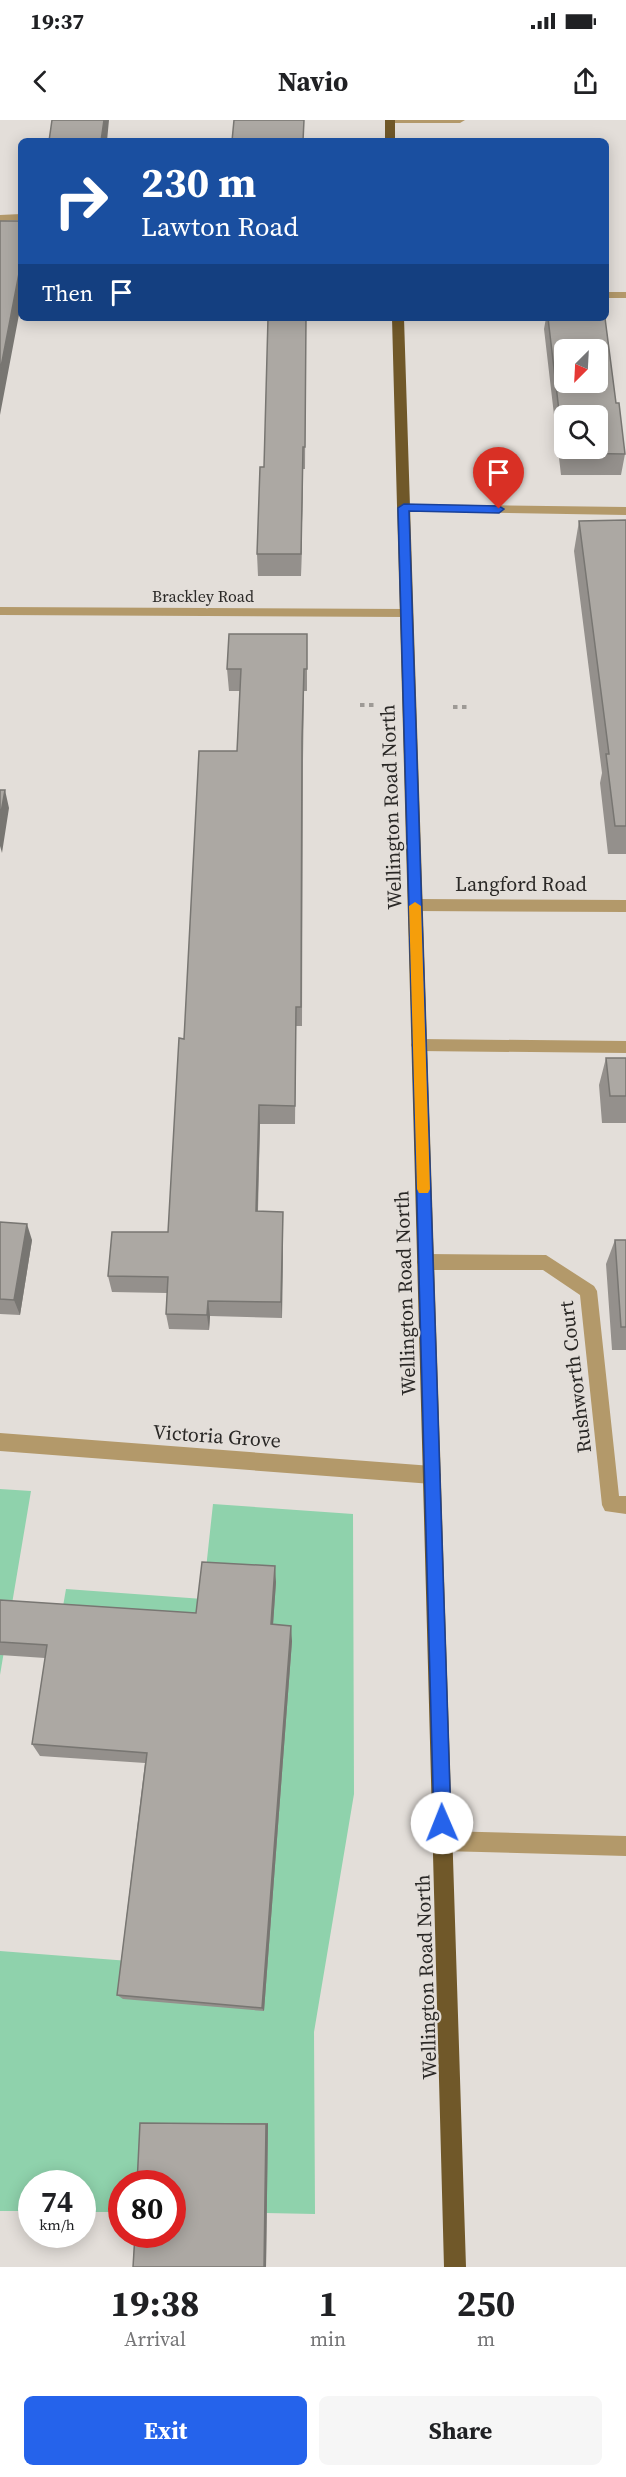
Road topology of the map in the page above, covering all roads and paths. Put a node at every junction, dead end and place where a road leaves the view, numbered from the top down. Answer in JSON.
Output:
{"nodes":[{"id":1,"x":391,"y":120,"type":"edge"},
{"id":2,"x":460,"y":120,"type":"edge"},
{"id":3,"x":390,"y":138,"type":"edge"},
{"id":4,"x":18,"y":217,"type":"edge"},
{"id":5,"x":0,"y":218,"type":"edge"},
{"id":6,"x":609,"y":295,"type":"edge"},
{"id":7,"x":626,"y":295,"type":"edge"},
{"id":8,"x":398,"y":321,"type":"edge"},
{"id":9,"x":404,"y":508,"type":"junction"},
{"id":10,"x":626,"y":511,"type":"edge"},
{"id":11,"x":0,"y":611,"type":"edge"},
{"id":12,"x":407,"y":613,"type":"junction"},
{"id":13,"x":360,"y":705,"type":"dead end"},
{"id":14,"x":374,"y":705,"type":"dead end"},
{"id":15,"x":469,"y":706,"type":"dead end"},
{"id":16,"x":453,"y":707,"type":"dead end"},
{"id":17,"x":415,"y":905,"type":"junction"},
{"id":18,"x":626,"y":906,"type":"edge"},
{"id":19,"x":419,"y":1045,"type":"junction"},
{"id":20,"x":626,"y":1047,"type":"edge"},
{"id":21,"x":426,"y":1262,"type":"junction"},
{"id":22,"x":0,"y":1442,"type":"edge"},
{"id":23,"x":432,"y":1474,"type":"junction"},
{"id":24,"x":626,"y":1505,"type":"edge"},
{"id":25,"x":443,"y":1841,"type":"junction"},
{"id":26,"x":626,"y":1846,"type":"edge"},
{"id":27,"x":455,"y":2267,"type":"edge"}],
"edges":[{"from":1,"to":2,"type":"street"},
{"from":1,"to":3,"type":"highway"},
{"from":4,"to":5,"type":"street"},
{"from":6,"to":7,"type":"street"},
{"from":8,"to":9,"type":"highway","name":"Wellington Road North"},
{"from":9,"to":10,"type":"street"},
{"from":9,"to":12,"type":"highway","name":"Wellington Road North"},
{"from":11,"to":12,"type":"street","name":"Brackley Road"},
{"from":12,"to":17,"type":"highway","name":"Wellington Road North"},
{"from":13,"to":14,"type":"path"},
{"from":15,"to":16,"type":"path"},
{"from":17,"to":18,"type":"street","name":"Langford Road"},
{"from":17,"to":19,"type":"highway","name":"Wellington Road North"},
{"from":19,"to":20,"type":"street"},
{"from":19,"to":21,"type":"highway","name":"Wellington Road North"},
{"from":21,"to":23,"type":"highway","name":"Wellington Road North"},
{"from":21,"to":24,"type":"street","name":"Rushworth Court"},
{"from":22,"to":23,"type":"street","name":"Victoria Grove"},
{"from":23,"to":25,"type":"highway","name":"Wellington Road North"},
{"from":25,"to":26,"type":"street"},
{"from":25,"to":27,"type":"highway","name":"Wellington Road North"}]}
